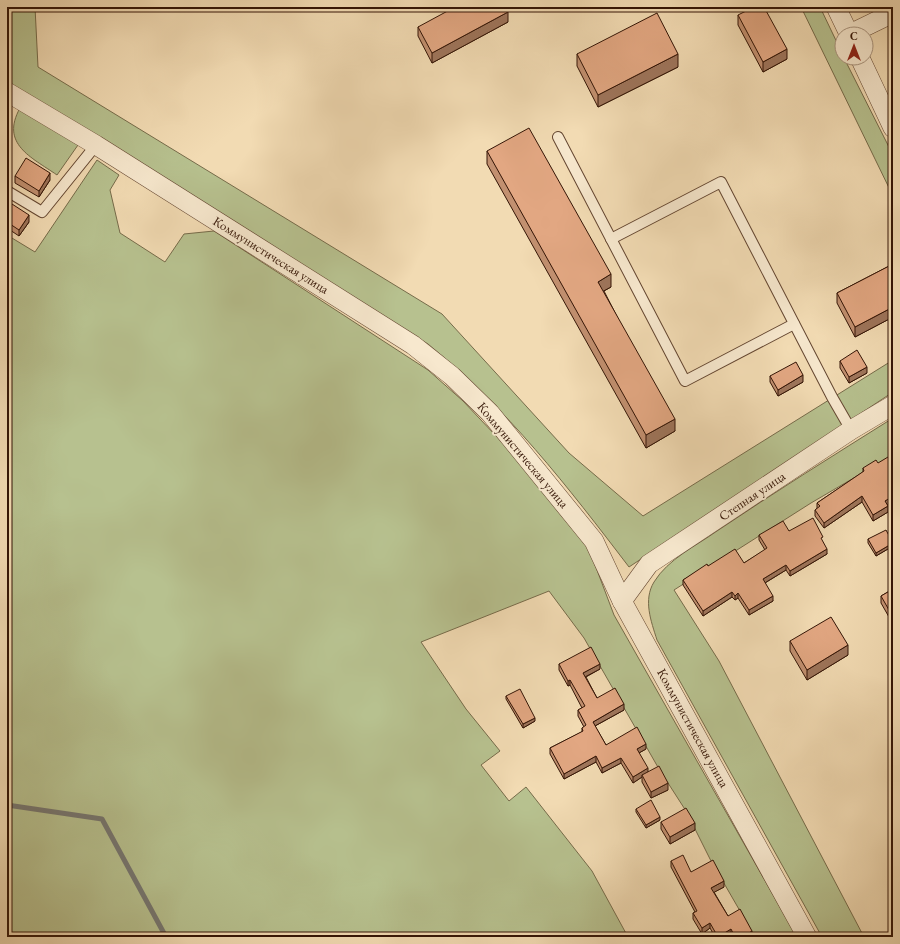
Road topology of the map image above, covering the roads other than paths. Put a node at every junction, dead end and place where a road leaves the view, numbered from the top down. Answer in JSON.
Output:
{"nodes":[{"id":1,"x":836,"y":7,"type":"edge"},
{"id":2,"x":893,"y":13,"type":"edge"},
{"id":3,"x":846,"y":26,"type":"edge"},
{"id":4,"x":866,"y":26,"type":"edge"},
{"id":5,"x":864,"y":66,"type":"edge"},
{"id":6,"x":7,"y":92,"type":"edge"},
{"id":7,"x":893,"y":128,"type":"edge"},
{"id":8,"x":558,"y":137,"type":"dead end"},
{"id":9,"x":96,"y":145,"type":"junction"},
{"id":10,"x":7,"y":191,"type":"edge"},
{"id":11,"x":611,"y":239,"type":"junction"},
{"id":12,"x":794,"y":324,"type":"junction"},
{"id":13,"x":893,"y":405,"type":"edge"},
{"id":14,"x":851,"y":430,"type":"junction"},
{"id":15,"x":622,"y":601,"type":"junction"},
{"id":16,"x":807,"y":937,"type":"edge"}],
"edges":[{"from":1,"to":3,"type":"street"},
{"from":2,"to":4,"type":"street"},
{"from":5,"to":7,"type":"street"},
{"from":6,"to":9,"type":"street","name":"Коммунистическая улица"},
{"from":8,"to":11,"type":"lane"},
{"from":9,"to":10,"type":"lane"},
{"from":9,"to":15,"type":"street","name":"Коммунистическая улица"},
{"from":11,"to":12,"type":"lane"},
{"from":11,"to":12,"type":"lane"},
{"from":12,"to":14,"type":"lane"},
{"from":13,"to":14,"type":"street","name":"Степная улица"},
{"from":14,"to":15,"type":"street","name":"Степная улица"},
{"from":15,"to":16,"type":"street","name":"Коммунистическая улица"}]}
